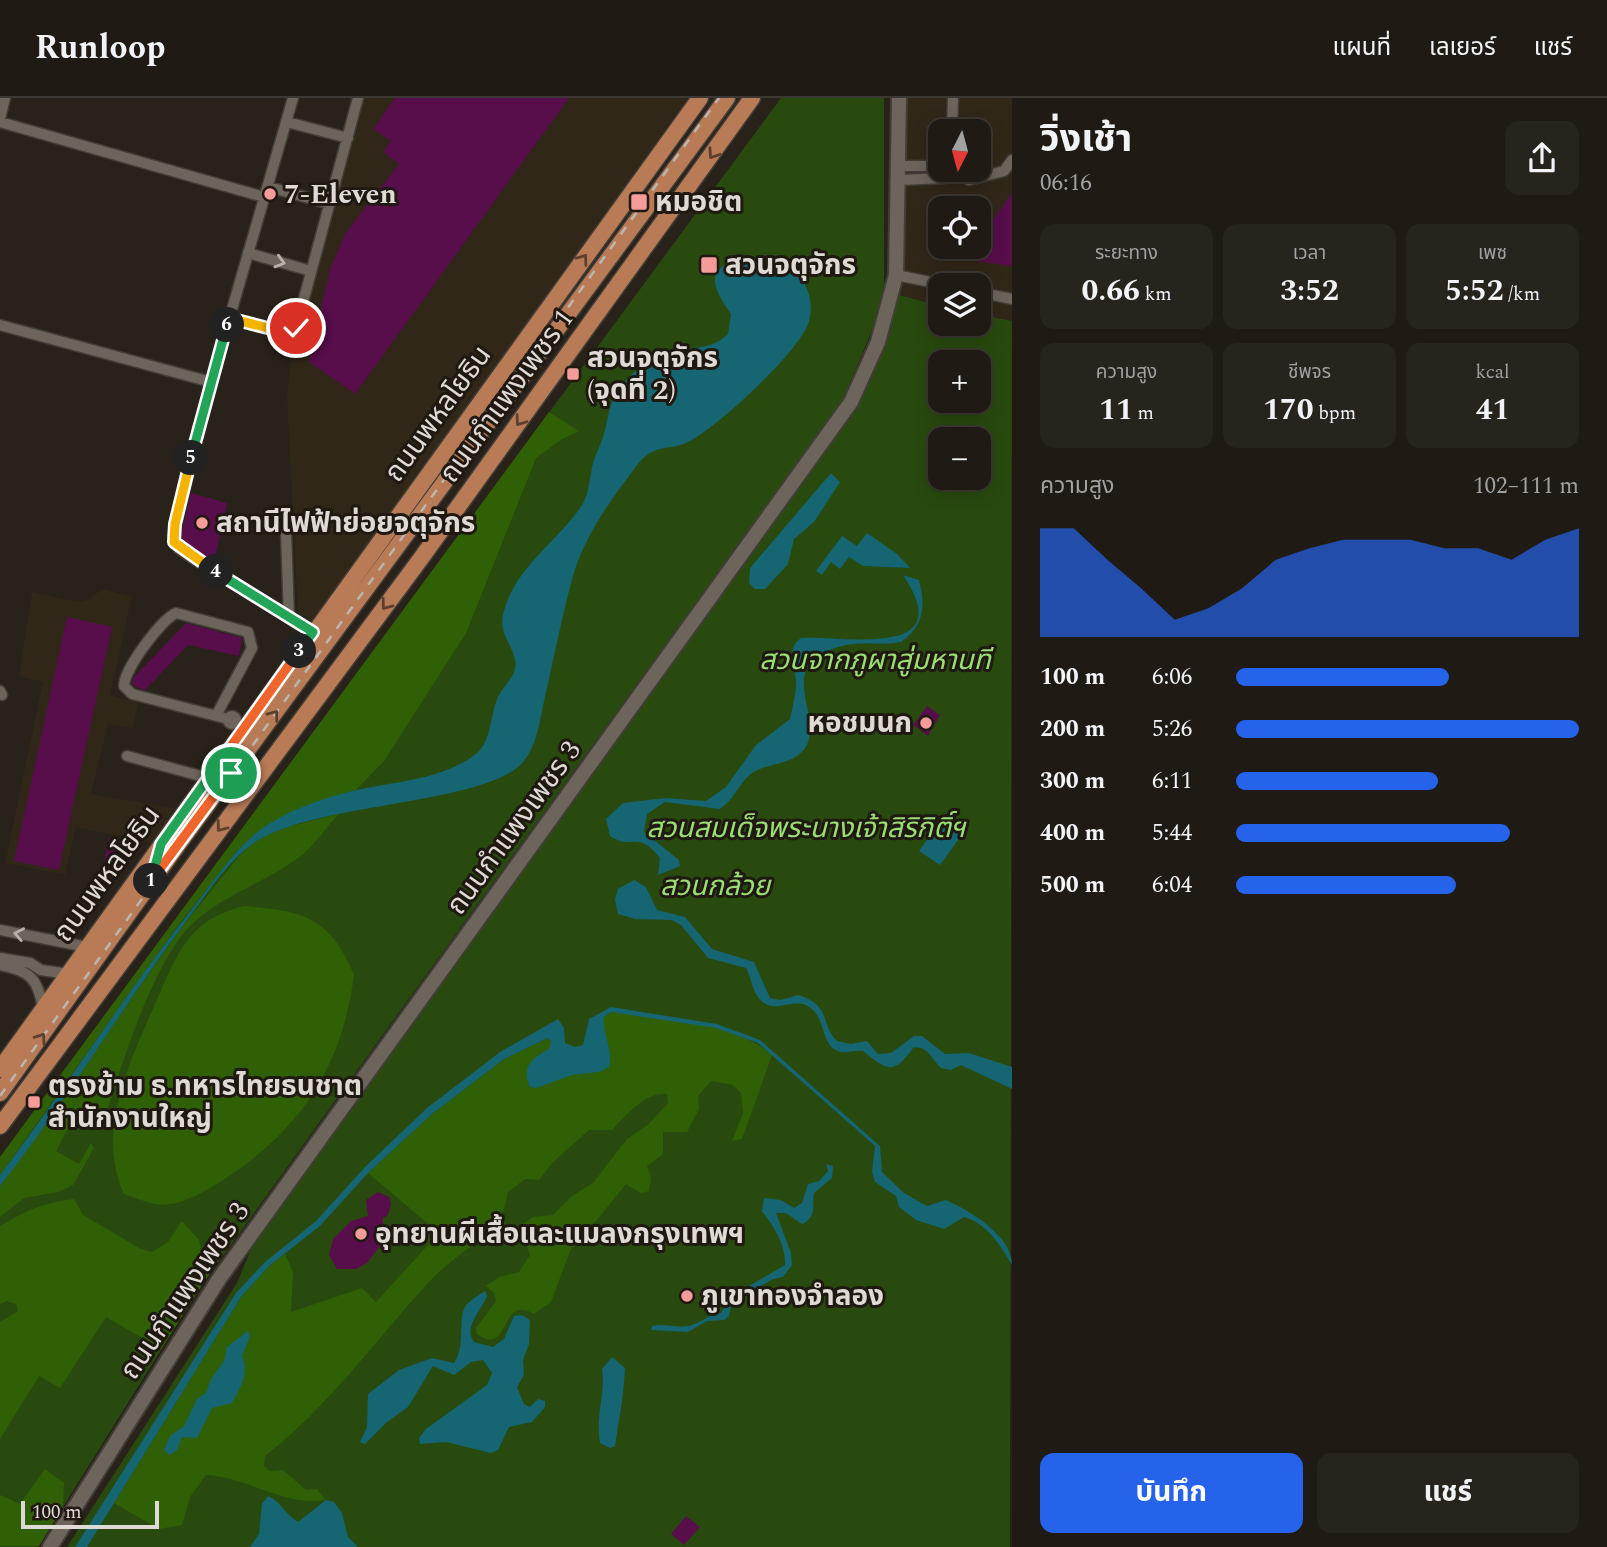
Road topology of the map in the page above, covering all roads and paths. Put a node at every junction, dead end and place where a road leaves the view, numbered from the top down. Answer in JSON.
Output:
{"nodes":[{"id":1,"x":5,"y":98,"type":"edge"},
{"id":2,"x":293,"y":98,"type":"edge"},
{"id":3,"x":358,"y":98,"type":"edge"},
{"id":4,"x":700,"y":98,"type":"edge"},
{"id":5,"x":727,"y":98,"type":"edge"},
{"id":6,"x":752,"y":98,"type":"edge"},
{"id":7,"x":899,"y":98,"type":"edge"},
{"id":8,"x":953,"y":98,"type":"edge"},
{"id":9,"x":952,"y":119,"type":"edge"},
{"id":10,"x":0,"y":120,"type":"edge"},
{"id":11,"x":287,"y":122,"type":"junction"},
{"id":12,"x":348,"y":138,"type":"junction"},
{"id":13,"x":1012,"y":160,"type":"edge"},
{"id":14,"x":928,"y":168,"type":"edge"},
{"id":15,"x":899,"y":173,"type":"junction"},
{"id":16,"x":991,"y":174,"type":"edge"},
{"id":17,"x":928,"y":176,"type":"edge"},
{"id":18,"x":267,"y":192,"type":"junction"},
{"id":19,"x":330,"y":204,"type":"junction"},
{"id":20,"x":248,"y":253,"type":"junction"},
{"id":21,"x":311,"y":271,"type":"junction"},
{"id":22,"x":896,"y":275,"type":"junction"},
{"id":23,"x":928,"y":282,"type":"edge"},
{"id":24,"x":584,"y":293,"type":"junction"},
{"id":25,"x":991,"y":295,"type":"edge"},
{"id":26,"x":1012,"y":299,"type":"edge"},
{"id":27,"x":542,"y":314,"type":"junction"},
{"id":28,"x":229,"y":318,"type":"junction"},
{"id":29,"x":0,"y":325,"type":"edge"},
{"id":30,"x":211,"y":382,"type":"junction"},
{"id":31,"x":286,"y":531,"type":"dead end"},
{"id":32,"x":289,"y":618,"type":"junction"},
{"id":33,"x":313,"y":632,"type":"junction"},
{"id":34,"x":216,"y":714,"type":"junction"},
{"id":35,"x":236,"y":723,"type":"junction"},
{"id":36,"x":127,"y":756,"type":"dead end"},
{"id":37,"x":208,"y":778,"type":"junction"},
{"id":38,"x":161,"y":844,"type":"junction"},
{"id":39,"x":151,"y":883,"type":"junction"},
{"id":40,"x":0,"y":930,"type":"edge"},
{"id":41,"x":87,"y":947,"type":"junction"},
{"id":42,"x":0,"y":958,"type":"edge"},
{"id":43,"x":0,"y":965,"type":"edge"},
{"id":44,"x":41,"y":970,"type":"junction"},
{"id":45,"x":68,"y":974,"type":"junction"},
{"id":46,"x":33,"y":979,"type":"junction"},
{"id":47,"x":43,"y":1010,"type":"junction"},
{"id":48,"x":0,"y":1069,"type":"edge"},
{"id":49,"x":0,"y":1093,"type":"edge"},
{"id":50,"x":0,"y":1126,"type":"edge"},
{"id":51,"x":50,"y":1547,"type":"edge"}],
"edges":[{"from":1,"to":10,"type":"street"},
{"from":2,"to":11,"type":"street"},
{"from":3,"to":12,"type":"street"},
{"from":27,"to":4,"type":"main road","name":"ถนนพหลโยธิน","one_way":true},
{"from":5,"to":24,"type":"main road","name":"ถนนพหลโยธิน"},
{"from":6,"to":50,"type":"main road","name":"ถนนกำแพงเพชร 1","one_way":true},
{"from":7,"to":15,"type":"street","name":"ถนนกำแพงเพชร 3"},
{"from":8,"to":9,"type":"street"},
{"from":10,"to":18,"type":"street"},
{"from":11,"to":12,"type":"street"},
{"from":11,"to":18,"type":"street"},
{"from":12,"to":19,"type":"street"},
{"from":13,"to":16,"type":"street"},
{"from":14,"to":15,"type":"street"},
{"from":15,"to":17,"type":"street"},
{"from":15,"to":22,"type":"street","name":"ถนนกำแพงเพชร 3"},
{"from":18,"to":19,"type":"street"},
{"from":18,"to":20,"type":"street"},
{"from":19,"to":21,"type":"street"},
{"from":20,"to":21,"type":"street","one_way":true},
{"from":20,"to":28,"type":"street"},
{"from":21,"to":28,"type":"street"},
{"from":22,"to":23,"type":"street"},
{"from":22,"to":51,"type":"street","name":"ถนนกำแพงเพชร 3"},
{"from":24,"to":27,"type":"main road"},
{"from":39,"to":24,"type":"main road","name":"ถนนพหลโยธิน","one_way":true},
{"from":25,"to":26,"type":"street"},
{"from":27,"to":33,"type":"main road","name":"ถนนพหลโยธิน"},
{"from":28,"to":30,"type":"street"},
{"from":29,"to":30,"type":"street"},
{"from":30,"to":32,"type":"street"},
{"from":31,"to":32,"type":"street"},
{"from":32,"to":33,"type":"street"},
{"from":33,"to":35,"type":"main road","name":"ถนนพหลโยธิน"},
{"from":34,"to":34,"type":"street"},
{"from":34,"to":35,"type":"street"},
{"from":35,"to":37,"type":"main road","name":"ถนนพหลโยธิน"},
{"from":36,"to":37,"type":"street"},
{"from":37,"to":38,"type":"main road","name":"ถนนพหลโยธิน"},
{"from":38,"to":39,"type":"main road"},
{"from":38,"to":41,"type":"main road","name":"ถนนพหลโยธิน"},
{"from":49,"to":39,"type":"main road","name":"ถนนพหลโยธิน","one_way":true},
{"from":41,"to":40,"type":"street","one_way":true},
{"from":41,"to":45,"type":"main road","name":"ถนนพหลโยธิน"},
{"from":42,"to":44,"type":"street"},
{"from":43,"to":46,"type":"street"},
{"from":44,"to":45,"type":"street"},
{"from":44,"to":46,"type":"street"},
{"from":45,"to":47,"type":"main road","name":"ถนนพหลโยธิน"},
{"from":46,"to":47,"type":"street"},
{"from":47,"to":48,"type":"main road","name":"ถนนพหลโยธิน"}]}
